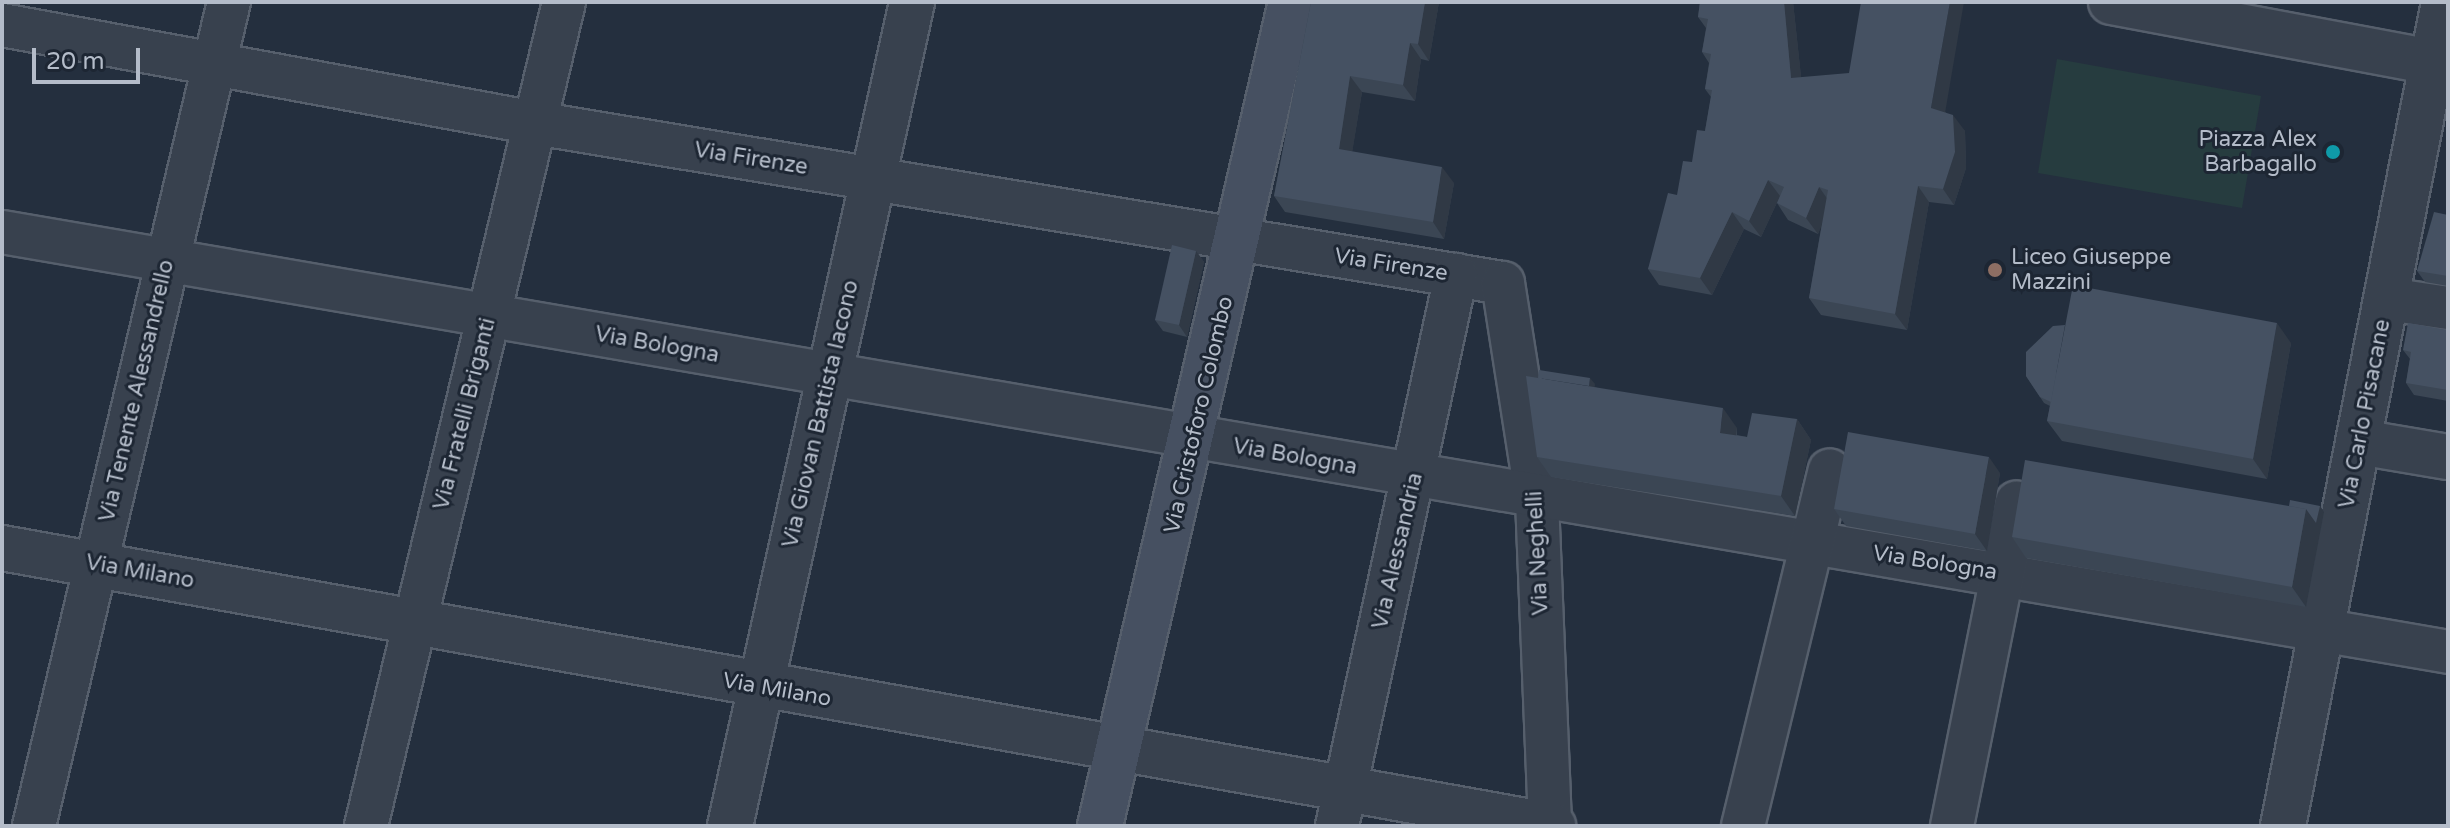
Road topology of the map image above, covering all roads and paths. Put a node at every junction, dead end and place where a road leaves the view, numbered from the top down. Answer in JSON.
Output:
{"nodes":[{"id":1,"x":229,"y":2,"type":"edge"},
{"id":2,"x":564,"y":2,"type":"edge"},
{"id":3,"x":912,"y":2,"type":"edge"},
{"id":4,"x":1291,"y":2,"type":"edge"},
{"id":5,"x":2111,"y":2,"type":"edge"},
{"id":6,"x":2444,"y":2,"type":"edge"},
{"id":7,"x":2,"y":25,"type":"edge"},
{"id":8,"x":2440,"y":63,"type":"edge"},
{"id":9,"x":215,"y":64,"type":"junction"},
{"id":10,"x":535,"y":123,"type":"junction"},
{"id":11,"x":873,"y":179,"type":"junction"},
{"id":12,"x":2,"y":232,"type":"edge"},
{"id":13,"x":1239,"y":242,"type":"junction"},
{"id":14,"x":168,"y":260,"type":"junction"},
{"id":15,"x":1456,"y":275,"type":"junction"},
{"id":16,"x":1503,"y":283,"type":"joint"},
{"id":17,"x":2387,"y":299,"type":"junction"},
{"id":18,"x":2448,"y":308,"type":"edge"},
{"id":19,"x":489,"y":315,"type":"junction"},
{"id":20,"x":831,"y":375,"type":"junction"},
{"id":21,"x":1194,"y":440,"type":"junction"},
{"id":22,"x":2359,"y":442,"type":"junction"},
{"id":23,"x":2448,"y":457,"type":"edge"},
{"id":24,"x":1830,"y":470,"type":"dead end"},
{"id":25,"x":1415,"y":478,"type":"junction"},
{"id":26,"x":1537,"y":500,"type":"junction"},
{"id":27,"x":2017,"y":502,"type":"edge"},
{"id":28,"x":1815,"y":544,"type":"junction"},
{"id":29,"x":2,"y":548,"type":"edge"},
{"id":30,"x":96,"y":564,"type":"junction"},
{"id":31,"x":2002,"y":573,"type":"junction"},
{"id":32,"x":415,"y":622,"type":"junction"},
{"id":33,"x":2323,"y":631,"type":"junction"},
{"id":34,"x":2448,"y":652,"type":"edge"},
{"id":35,"x":759,"y":688,"type":"junction"},
{"id":36,"x":1118,"y":748,"type":"junction"},
{"id":37,"x":1340,"y":809,"type":"edge"},
{"id":38,"x":34,"y":826,"type":"edge"},
{"id":39,"x":366,"y":826,"type":"edge"},
{"id":40,"x":730,"y":826,"type":"edge"},
{"id":41,"x":1100,"y":826,"type":"edge"},
{"id":42,"x":1551,"y":826,"type":"edge"},
{"id":43,"x":1743,"y":826,"type":"edge"},
{"id":44,"x":1952,"y":826,"type":"edge"},
{"id":45,"x":2283,"y":826,"type":"edge"}],
"edges":[{"from":1,"to":9,"type":"street","name":"Via Tenente Alessandrello"},
{"from":2,"to":10,"type":"street","name":"Via Fratelli Briganti"},
{"from":3,"to":11,"type":"street","name":"Via Giovan Battista Iacono"},
{"from":4,"to":13,"type":"main road","name":"Via Cristoforo Colombo"},
{"from":5,"to":8,"type":"street"},
{"from":6,"to":8,"type":"street","name":"Via Carlo Pisacane"},
{"from":7,"to":9,"type":"street","name":"Via Firenze"},
{"from":8,"to":17,"type":"street","name":"Via Carlo Pisacane"},
{"from":9,"to":10,"type":"street","name":"Via Firenze"},
{"from":9,"to":14,"type":"street","name":"Via Tenente Alessandrello"},
{"from":10,"to":11,"type":"street","name":"Via Firenze"},
{"from":10,"to":19,"type":"street","name":"Via Fratelli Briganti"},
{"from":11,"to":13,"type":"street","name":"Via Firenze"},
{"from":11,"to":20,"type":"street","name":"Via Giovan Battista Iacono"},
{"from":12,"to":14,"type":"street","name":"Via Bologna"},
{"from":13,"to":15,"type":"street","name":"Via Firenze"},
{"from":13,"to":21,"type":"main road","name":"Via Cristoforo Colombo"},
{"from":14,"to":19,"type":"street","name":"Via Bologna"},
{"from":14,"to":30,"type":"street","name":"Via Tenente Alessandrello"},
{"from":15,"to":16,"type":"street","name":"Via Firenze"},
{"from":15,"to":25,"type":"street","name":"Via Alessandria"},
{"from":16,"to":26,"type":"street","name":"Via Neghelli"},
{"from":17,"to":18,"type":"street"},
{"from":17,"to":22,"type":"street","name":"Via Carlo Pisacane"},
{"from":19,"to":20,"type":"street","name":"Via Bologna"},
{"from":19,"to":32,"type":"street","name":"Via Fratelli Briganti"},
{"from":20,"to":21,"type":"street","name":"Via Bologna"},
{"from":20,"to":35,"type":"street","name":"Via Giovan Battista Iacono"},
{"from":21,"to":25,"type":"street","name":"Via Bologna"},
{"from":21,"to":36,"type":"main road","name":"Via Cristoforo Colombo"},
{"from":22,"to":23,"type":"street"},
{"from":22,"to":33,"type":"street","name":"Via Carlo Pisacane"},
{"from":24,"to":28,"type":"street"},
{"from":25,"to":26,"type":"street","name":"Via Bologna"},
{"from":25,"to":37,"type":"street","name":"Via Alessandria"},
{"from":26,"to":28,"type":"street","name":"Via Bologna"},
{"from":26,"to":42,"type":"street","name":"Via Neghelli"},
{"from":27,"to":31,"type":"street"},
{"from":28,"to":31,"type":"street","name":"Via Bologna"},
{"from":28,"to":43,"type":"street"},
{"from":29,"to":30,"type":"street","name":"Via Milano"},
{"from":30,"to":32,"type":"street","name":"Via Milano"},
{"from":30,"to":38,"type":"street","name":"Via Tenente Alessandrello"},
{"from":31,"to":33,"type":"street","name":"Via Bologna"},
{"from":31,"to":44,"type":"street"},
{"from":32,"to":35,"type":"street","name":"Via Milano"},
{"from":32,"to":39,"type":"street","name":"Via Fratelli Briganti"},
{"from":33,"to":34,"type":"street","name":"Via Bologna"},
{"from":33,"to":45,"type":"street","name":"Via Carlo Pisacane"},
{"from":35,"to":36,"type":"street","name":"Via Milano"},
{"from":35,"to":40,"type":"street","name":"Via Giovan Battista Iacono"},
{"from":36,"to":37,"type":"street","name":"Via Milano"},
{"from":36,"to":41,"type":"main road","name":"Via Cristoforo Colombo"},
{"from":37,"to":42,"type":"street","name":"Via Milano"}]}
